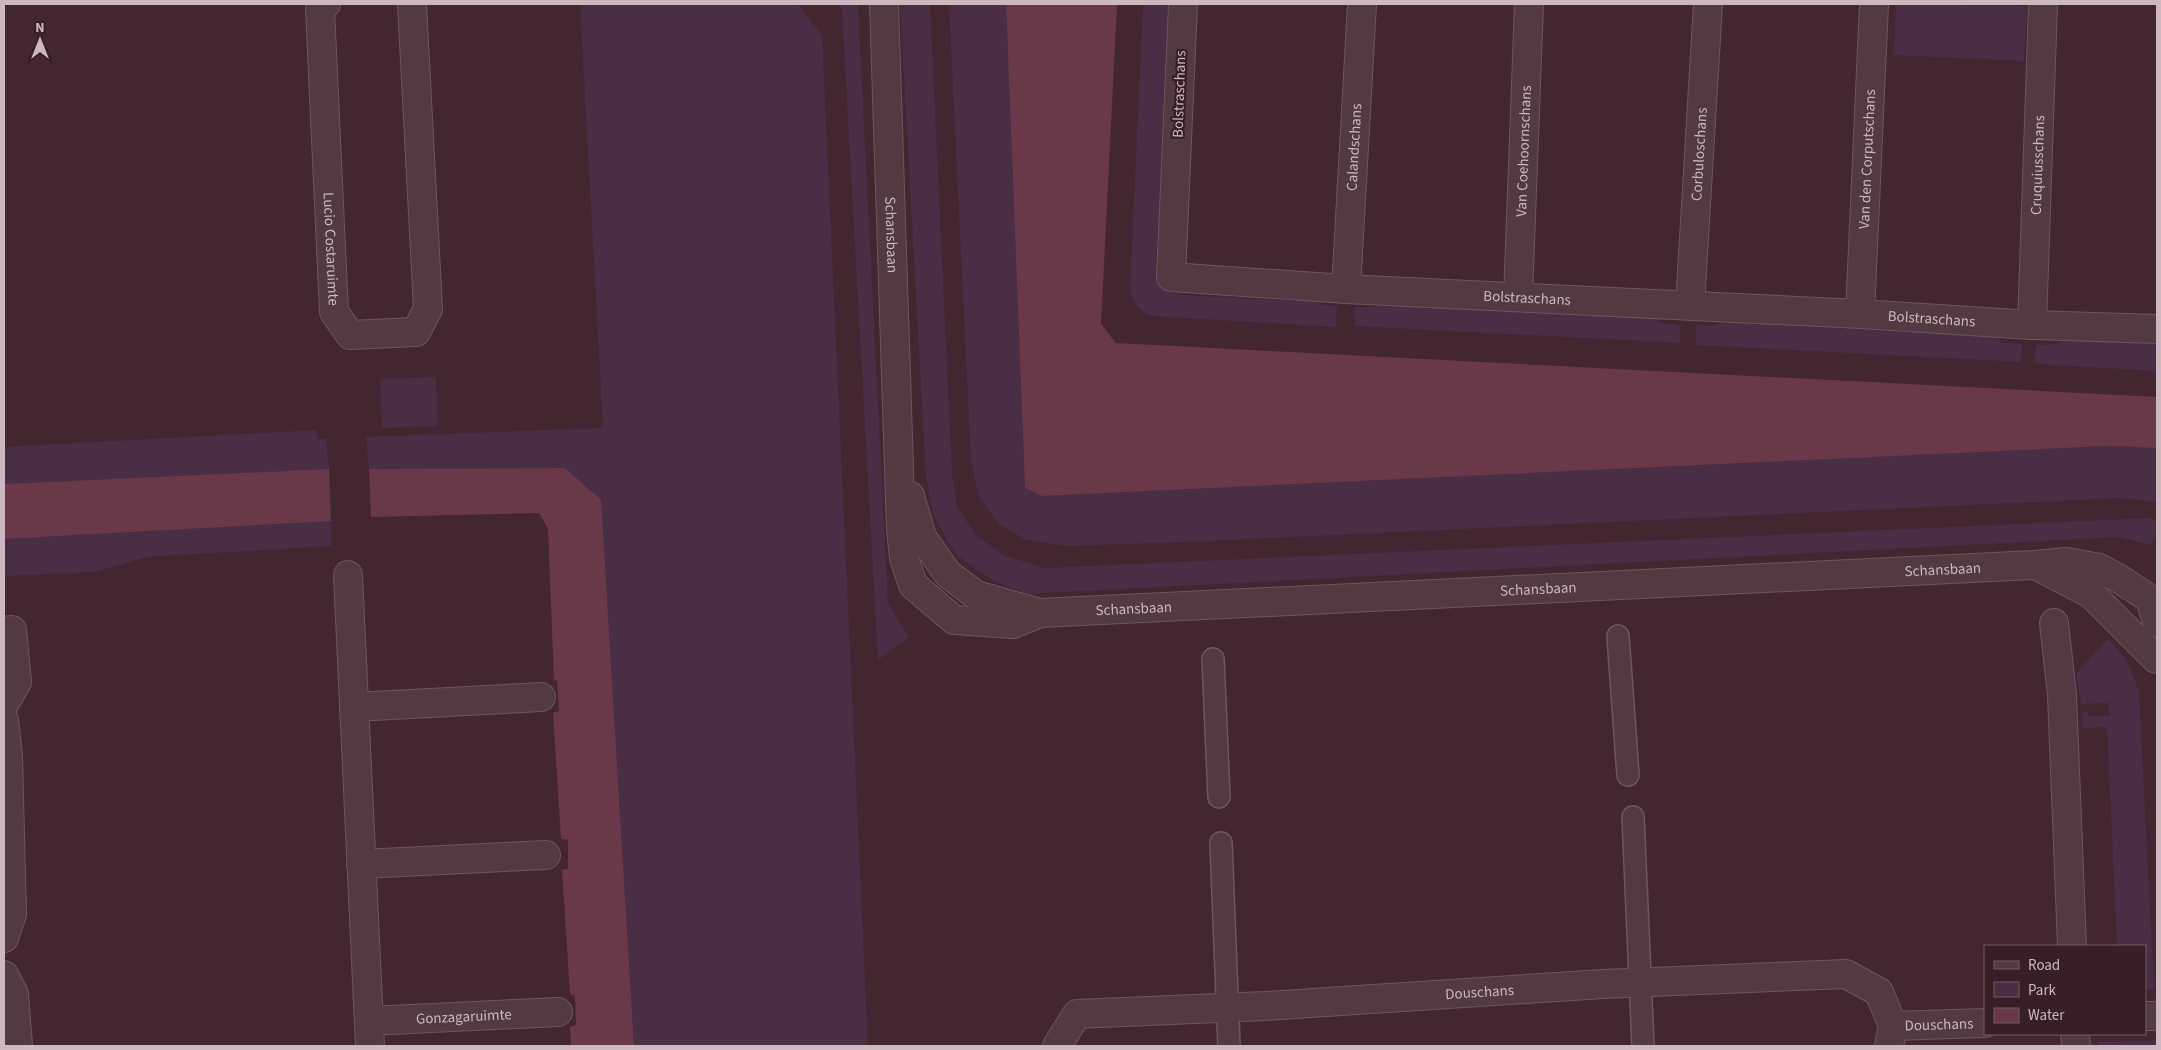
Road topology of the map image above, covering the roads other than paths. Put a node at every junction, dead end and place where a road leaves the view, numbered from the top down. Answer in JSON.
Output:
{"nodes":[{"id":1,"x":326,"y":4,"type":"edge"},
{"id":2,"x":412,"y":4,"type":"edge"},
{"id":3,"x":884,"y":4,"type":"edge"},
{"id":4,"x":1183,"y":4,"type":"edge"},
{"id":5,"x":1362,"y":4,"type":"edge"},
{"id":6,"x":1529,"y":4,"type":"edge"},
{"id":7,"x":1708,"y":4,"type":"edge"},
{"id":8,"x":1874,"y":4,"type":"edge"},
{"id":9,"x":2044,"y":4,"type":"edge"},
{"id":10,"x":1346,"y":289,"type":"junction"},
{"id":11,"x":1518,"y":297,"type":"junction"},
{"id":12,"x":1690,"y":305,"type":"junction"},
{"id":13,"x":1860,"y":314,"type":"junction"},
{"id":14,"x":2032,"y":325,"type":"junction"},
{"id":15,"x":2157,"y":329,"type":"edge"},
{"id":16,"x":2035,"y":565,"type":"junction"},
{"id":17,"x":348,"y":575,"type":"dead end"},
{"id":18,"x":2157,"y":622,"type":"edge"},
{"id":19,"x":2054,"y":623,"type":"dead end"},
{"id":20,"x":4,"y":631,"type":"edge"},
{"id":21,"x":1618,"y":636,"type":"dead end"},
{"id":22,"x":1213,"y":659,"type":"dead end"},
{"id":23,"x":2157,"y":664,"type":"edge"},
{"id":24,"x":541,"y":697,"type":"dead end"},
{"id":25,"x":4,"y":704,"type":"edge"},
{"id":26,"x":354,"y":707,"type":"junction"},
{"id":27,"x":4,"y":720,"type":"edge"},
{"id":28,"x":1628,"y":775,"type":"dead end"},
{"id":29,"x":1219,"y":797,"type":"dead end"},
{"id":30,"x":1633,"y":817,"type":"dead end"},
{"id":31,"x":1221,"y":843,"type":"dead end"},
{"id":32,"x":546,"y":855,"type":"dead end"},
{"id":33,"x":362,"y":864,"type":"junction"},
{"id":34,"x":4,"y":938,"type":"edge"},
{"id":35,"x":2072,"y":945,"type":"edge"},
{"id":36,"x":4,"y":974,"type":"edge"},
{"id":37,"x":1641,"y":982,"type":"junction"},
{"id":38,"x":1228,"y":1007,"type":"junction"},
{"id":39,"x":558,"y":1012,"type":"dead end"},
{"id":40,"x":1984,"y":1023,"type":"edge"},
{"id":41,"x":370,"y":1033,"type":"edge"},
{"id":42,"x":1891,"y":1036,"type":"edge"},
{"id":43,"x":18,"y":1046,"type":"edge"},
{"id":44,"x":1057,"y":1046,"type":"edge"},
{"id":45,"x":1229,"y":1046,"type":"edge"},
{"id":46,"x":1643,"y":1046,"type":"edge"}],
"edges":[{"from":1,"to":2,"type":"street","name":"Lucio Costaruimte"},
{"from":3,"to":16,"type":"street","name":"Schansbaan"},
{"from":4,"to":10,"type":"street","name":"Bolstraschans"},
{"from":5,"to":10,"type":"street","name":"Calandschans"},
{"from":6,"to":11,"type":"street","name":"Van Coehoornschans"},
{"from":7,"to":12,"type":"street","name":"Corbuloschans"},
{"from":8,"to":13,"type":"street","name":"Van den Corputschans"},
{"from":9,"to":14,"type":"street","name":"Cruquiusschans"},
{"from":10,"to":11,"type":"street","name":"Bolstraschans"},
{"from":11,"to":12,"type":"street","name":"Bolstraschans"},
{"from":12,"to":13,"type":"street","name":"Bolstraschans"},
{"from":13,"to":14,"type":"street","name":"Bolstraschans"},
{"from":14,"to":15,"type":"street","name":"Bolstraschans"},
{"from":16,"to":18,"type":"street","name":"Schansbaan"},
{"from":16,"to":23,"type":"street"},
{"from":17,"to":26,"type":"street","name":"Gonzagaruimte"},
{"from":19,"to":35,"type":"street"},
{"from":20,"to":25,"type":"street"},
{"from":21,"to":28,"type":"lane"},
{"from":22,"to":29,"type":"lane"},
{"from":24,"to":26,"type":"street"},
{"from":26,"to":33,"type":"street","name":"Gonzagaruimte"},
{"from":27,"to":34,"type":"street"},
{"from":30,"to":37,"type":"lane"},
{"from":31,"to":38,"type":"lane"},
{"from":32,"to":33,"type":"street"},
{"from":33,"to":41,"type":"street","name":"Gonzagaruimte"},
{"from":36,"to":43,"type":"street"},
{"from":37,"to":38,"type":"street","name":"Douschans"},
{"from":37,"to":42,"type":"street","name":"Douschans"},
{"from":37,"to":46,"type":"lane"},
{"from":38,"to":44,"type":"street","name":"Douschans"},
{"from":38,"to":45,"type":"lane"},
{"from":39,"to":41,"type":"street","name":"Gonzagaruimte"},
{"from":40,"to":42,"type":"street","name":"Douschans"}]}
